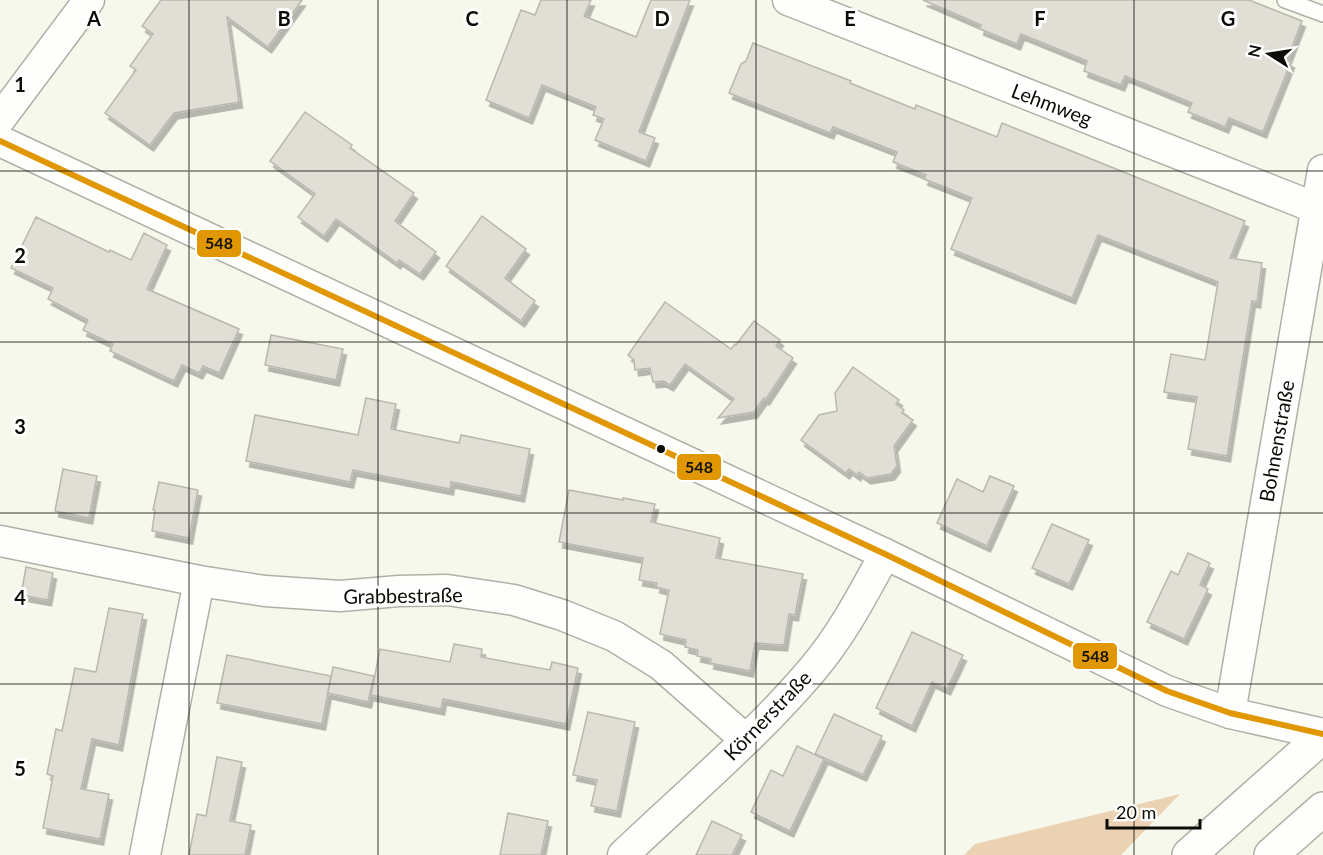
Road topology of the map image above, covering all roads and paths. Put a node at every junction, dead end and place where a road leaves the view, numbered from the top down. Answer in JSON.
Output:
{"nodes":[{"id":1,"x":89,"y":0,"type":"edge"},
{"id":2,"x":788,"y":0,"type":"edge"},
{"id":3,"x":1285,"y":0,"type":"edge"},
{"id":4,"x":1323,"y":14,"type":"edge"},
{"id":5,"x":0,"y":119,"type":"edge"},
{"id":6,"x":0,"y":141,"type":"edge"},
{"id":7,"x":1323,"y":170,"type":"edge"},
{"id":8,"x":1316,"y":208,"type":"junction"},
{"id":9,"x":0,"y":541,"type":"edge"},
{"id":10,"x":885,"y":554,"type":"junction"},
{"id":11,"x":199,"y":580,"type":"junction"},
{"id":12,"x":1230,"y":713,"type":"junction"},
{"id":13,"x":1323,"y":735,"type":"edge"},
{"id":14,"x":745,"y":739,"type":"junction"},
{"id":15,"x":1312,"y":818,"type":"edge"},
{"id":16,"x":145,"y":855,"type":"edge"},
{"id":17,"x":623,"y":855,"type":"edge"},
{"id":18,"x":1189,"y":855,"type":"edge"},
{"id":19,"x":1271,"y":855,"type":"edge"}],
"edges":[{"from":1,"to":5,"type":"street"},
{"from":2,"to":8,"type":"street","name":"Lehmweg"},
{"from":3,"to":4,"type":"lane"},
{"from":6,"to":10,"type":"street"},
{"from":7,"to":8,"type":"street","name":"Bohnenstraße"},
{"from":8,"to":12,"type":"street","name":"Bohnenstraße"},
{"from":9,"to":11,"type":"street","name":"Grabbestraße"},
{"from":10,"to":12,"type":"street"},
{"from":10,"to":14,"type":"street","name":"Körnerstraße"},
{"from":11,"to":14,"type":"street","name":"Grabbestraße"},
{"from":11,"to":16,"type":"street"},
{"from":12,"to":13,"type":"street"},
{"from":13,"to":18,"type":"highway"},
{"from":14,"to":17,"type":"street","name":"Körnerstraße"},
{"from":15,"to":19,"type":"highway"}]}
